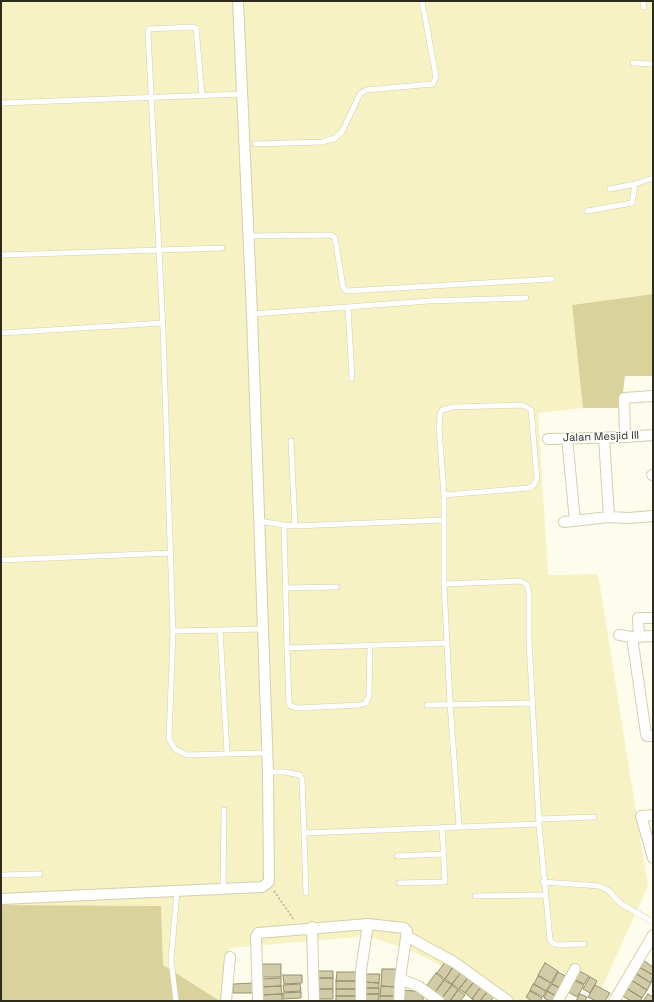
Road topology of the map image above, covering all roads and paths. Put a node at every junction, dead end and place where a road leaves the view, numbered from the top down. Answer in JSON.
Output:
{"nodes":[{"id":1,"x":238,"y":1,"type":"edge"},
{"id":2,"x":422,"y":1,"type":"edge"},
{"id":3,"x":643,"y":1,"type":"edge"},
{"id":4,"x":644,"y":7,"type":"dead end"},
{"id":5,"x":634,"y":63,"type":"dead end"},
{"id":6,"x":653,"y":64,"type":"edge"},
{"id":7,"x":242,"y":94,"type":"junction"},
{"id":8,"x":202,"y":95,"type":"junction"},
{"id":9,"x":151,"y":97,"type":"junction"},
{"id":10,"x":1,"y":103,"type":"edge"},
{"id":11,"x":255,"y":144,"type":"dead end"},
{"id":12,"x":653,"y":178,"type":"edge"},
{"id":13,"x":635,"y":184,"type":"junction"},
{"id":14,"x":610,"y":189,"type":"dead end"},
{"id":15,"x":587,"y":211,"type":"dead end"},
{"id":16,"x":248,"y":236,"type":"junction"},
{"id":17,"x":222,"y":248,"type":"dead end"},
{"id":18,"x":159,"y":250,"type":"junction"},
{"id":19,"x":1,"y":255,"type":"edge"},
{"id":20,"x":552,"y":279,"type":"dead end"},
{"id":21,"x":526,"y":298,"type":"dead end"},
{"id":22,"x":348,"y":307,"type":"junction"},
{"id":23,"x":252,"y":314,"type":"junction"},
{"id":24,"x":163,"y":324,"type":"junction"},
{"id":25,"x":1,"y":333,"type":"edge"},
{"id":26,"x":352,"y":379,"type":"dead end"},
{"id":27,"x":653,"y":396,"type":"edge"},
{"id":28,"x":653,"y":434,"type":"edge"},
{"id":29,"x":625,"y":437,"type":"junction"},
{"id":30,"x":548,"y":438,"type":"dead end"},
{"id":31,"x":567,"y":438,"type":"junction"},
{"id":32,"x":604,"y":438,"type":"junction"},
{"id":33,"x":291,"y":441,"type":"dead end"},
{"id":34,"x":444,"y":495,"type":"junction"},
{"id":35,"x":653,"y":516,"type":"edge"},
{"id":36,"x":609,"y":517,"type":"junction"},
{"id":37,"x":443,"y":520,"type":"junction"},
{"id":38,"x":259,"y":521,"type":"junction"},
{"id":39,"x":564,"y":522,"type":"dead end"},
{"id":40,"x":575,"y":522,"type":"junction"},
{"id":41,"x":284,"y":525,"type":"junction"},
{"id":42,"x":295,"y":526,"type":"junction"},
{"id":43,"x":170,"y":553,"type":"junction"},
{"id":44,"x":1,"y":560,"type":"edge"},
{"id":45,"x":444,"y":584,"type":"junction"},
{"id":46,"x":337,"y":587,"type":"dead end"},
{"id":47,"x":286,"y":588,"type":"junction"},
{"id":48,"x":653,"y":618,"type":"edge"},
{"id":49,"x":263,"y":629,"type":"junction"},
{"id":50,"x":220,"y":630,"type":"junction"},
{"id":51,"x":173,"y":631,"type":"junction"},
{"id":52,"x":619,"y":636,"type":"dead end"},
{"id":53,"x":653,"y":636,"type":"edge"},
{"id":54,"x":635,"y":637,"type":"junction"},
{"id":55,"x":447,"y":643,"type":"junction"},
{"id":56,"x":370,"y":646,"type":"junction"},
{"id":57,"x":288,"y":648,"type":"junction"},
{"id":58,"x":533,"y":703,"type":"junction"},
{"id":59,"x":450,"y":704,"type":"junction"},
{"id":60,"x":427,"y":705,"type":"dead end"},
{"id":61,"x":648,"y":707,"type":"edge"},
{"id":62,"x":653,"y":736,"type":"edge"},
{"id":63,"x":227,"y":753,"type":"junction"},
{"id":64,"x":266,"y":753,"type":"junction"},
{"id":65,"x":268,"y":772,"type":"junction"},
{"id":66,"x":224,"y":810,"type":"dead end"},
{"id":67,"x":653,"y":815,"type":"edge"},
{"id":68,"x":594,"y":817,"type":"dead end"},
{"id":69,"x":539,"y":822,"type":"junction"},
{"id":70,"x":459,"y":826,"type":"junction"},
{"id":71,"x":442,"y":827,"type":"junction"},
{"id":72,"x":304,"y":834,"type":"junction"},
{"id":73,"x":444,"y":854,"type":"junction"},
{"id":74,"x":397,"y":856,"type":"dead end"},
{"id":75,"x":653,"y":858,"type":"edge"},
{"id":76,"x":40,"y":874,"type":"dead end"},
{"id":77,"x":1,"y":875,"type":"edge"},
{"id":78,"x":543,"y":882,"type":"junction"},
{"id":79,"x":399,"y":883,"type":"dead end"},
{"id":80,"x":266,"y":885,"type":"junction"},
{"id":81,"x":223,"y":888,"type":"junction"},
{"id":82,"x":177,"y":890,"type":"junction"},
{"id":83,"x":306,"y":893,"type":"dead end"},
{"id":84,"x":545,"y":895,"type":"junction"},
{"id":85,"x":475,"y":896,"type":"dead end"},
{"id":86,"x":1,"y":899,"type":"edge"},
{"id":87,"x":653,"y":922,"type":"edge"},
{"id":88,"x":368,"y":924,"type":"junction"},
{"id":89,"x":312,"y":927,"type":"junction"},
{"id":90,"x":297,"y":929,"type":"junction"},
{"id":91,"x":653,"y":935,"type":"edge"},
{"id":92,"x":406,"y":936,"type":"junction"},
{"id":93,"x":584,"y":944,"type":"dead end"},
{"id":94,"x":230,"y":957,"type":"dead end"},
{"id":95,"x":575,"y":969,"type":"dead end"},
{"id":96,"x":400,"y":979,"type":"junction"},
{"id":97,"x":432,"y":999,"type":"edge"},
{"id":98,"x":560,"y":1000,"type":"edge"},
{"id":99,"x":176,"y":1001,"type":"edge"},
{"id":100,"x":226,"y":1001,"type":"edge"},
{"id":101,"x":258,"y":1001,"type":"edge"},
{"id":102,"x":314,"y":1001,"type":"edge"},
{"id":103,"x":360,"y":1001,"type":"edge"},
{"id":104,"x":399,"y":1001,"type":"edge"},
{"id":105,"x":508,"y":1001,"type":"edge"},
{"id":106,"x":614,"y":1001,"type":"edge"}],
"edges":[{"from":1,"to":7,"type":"street"},
{"from":2,"to":11,"type":"lane"},
{"from":3,"to":4,"type":"lane"},
{"from":5,"to":6,"type":"lane"},
{"from":7,"to":8,"type":"lane"},
{"from":7,"to":16,"type":"street"},
{"from":8,"to":9,"type":"lane"},
{"from":8,"to":9,"type":"lane"},
{"from":9,"to":10,"type":"lane"},
{"from":9,"to":18,"type":"lane"},
{"from":12,"to":13,"type":"lane"},
{"from":13,"to":14,"type":"lane"},
{"from":13,"to":15,"type":"lane"},
{"from":16,"to":20,"type":"lane"},
{"from":16,"to":23,"type":"street"},
{"from":17,"to":18,"type":"lane"},
{"from":18,"to":19,"type":"lane"},
{"from":18,"to":24,"type":"lane"},
{"from":21,"to":22,"type":"lane"},
{"from":22,"to":23,"type":"lane"},
{"from":22,"to":26,"type":"lane"},
{"from":23,"to":38,"type":"street"},
{"from":24,"to":25,"type":"lane"},
{"from":24,"to":43,"type":"lane"},
{"from":27,"to":29,"type":"street"},
{"from":28,"to":29,"type":"street","name":"Jalan Mesjid III"},
{"from":29,"to":32,"type":"street","name":"Jalan Mesjid III"},
{"from":30,"to":31,"type":"street","name":"Jalan Mesjid III"},
{"from":31,"to":32,"type":"street","name":"Jalan Mesjid III"},
{"from":31,"to":40,"type":"street"},
{"from":32,"to":36,"type":"street"},
{"from":33,"to":42,"type":"lane"},
{"from":34,"to":34,"type":"lane"},
{"from":34,"to":37,"type":"lane"},
{"from":35,"to":36,"type":"street"},
{"from":36,"to":40,"type":"street"},
{"from":37,"to":42,"type":"lane"},
{"from":37,"to":45,"type":"lane"},
{"from":38,"to":41,"type":"lane"},
{"from":38,"to":49,"type":"street"},
{"from":39,"to":40,"type":"street"},
{"from":41,"to":42,"type":"lane"},
{"from":41,"to":47,"type":"lane"},
{"from":43,"to":44,"type":"lane"},
{"from":43,"to":51,"type":"lane"},
{"from":45,"to":55,"type":"lane"},
{"from":45,"to":58,"type":"lane"},
{"from":46,"to":47,"type":"lane"},
{"from":47,"to":57,"type":"lane"},
{"from":48,"to":54,"type":"street"},
{"from":49,"to":50,"type":"lane"},
{"from":49,"to":64,"type":"street"},
{"from":50,"to":51,"type":"lane"},
{"from":50,"to":63,"type":"lane"},
{"from":51,"to":63,"type":"lane"},
{"from":52,"to":54,"type":"street"},
{"from":53,"to":54,"type":"street"},
{"from":54,"to":61,"type":"street"},
{"from":55,"to":56,"type":"lane"},
{"from":55,"to":59,"type":"lane"},
{"from":56,"to":57,"type":"lane"},
{"from":56,"to":57,"type":"lane"},
{"from":58,"to":59,"type":"lane"},
{"from":58,"to":69,"type":"lane"},
{"from":59,"to":60,"type":"lane"},
{"from":59,"to":70,"type":"lane"},
{"from":61,"to":62,"type":"street"},
{"from":63,"to":64,"type":"lane"},
{"from":64,"to":65,"type":"street"},
{"from":65,"to":72,"type":"lane"},
{"from":65,"to":80,"type":"street"},
{"from":66,"to":81,"type":"lane"},
{"from":67,"to":75,"type":"street"},
{"from":68,"to":69,"type":"lane"},
{"from":69,"to":70,"type":"lane"},
{"from":69,"to":78,"type":"lane"},
{"from":70,"to":71,"type":"lane"},
{"from":71,"to":72,"type":"lane"},
{"from":71,"to":73,"type":"lane"},
{"from":72,"to":83,"type":"lane"},
{"from":73,"to":74,"type":"lane"},
{"from":73,"to":79,"type":"lane"},
{"from":76,"to":77,"type":"lane"},
{"from":78,"to":84,"type":"lane"},
{"from":78,"to":87,"type":"lane"},
{"from":80,"to":81,"type":"street"},
{"from":80,"to":90,"type":"path"},
{"from":81,"to":82,"type":"street"},
{"from":82,"to":86,"type":"street"},
{"from":82,"to":99,"type":"lane"},
{"from":84,"to":85,"type":"lane"},
{"from":84,"to":93,"type":"lane"},
{"from":88,"to":89,"type":"street"},
{"from":88,"to":92,"type":"street"},
{"from":88,"to":103,"type":"street"},
{"from":89,"to":90,"type":"street"},
{"from":89,"to":102,"type":"street"},
{"from":90,"to":101,"type":"street"},
{"from":91,"to":106,"type":"street"},
{"from":92,"to":96,"type":"street"},
{"from":92,"to":105,"type":"street"},
{"from":94,"to":100,"type":"street"},
{"from":95,"to":98,"type":"street"},
{"from":96,"to":97,"type":"street"},
{"from":96,"to":104,"type":"street"}]}
